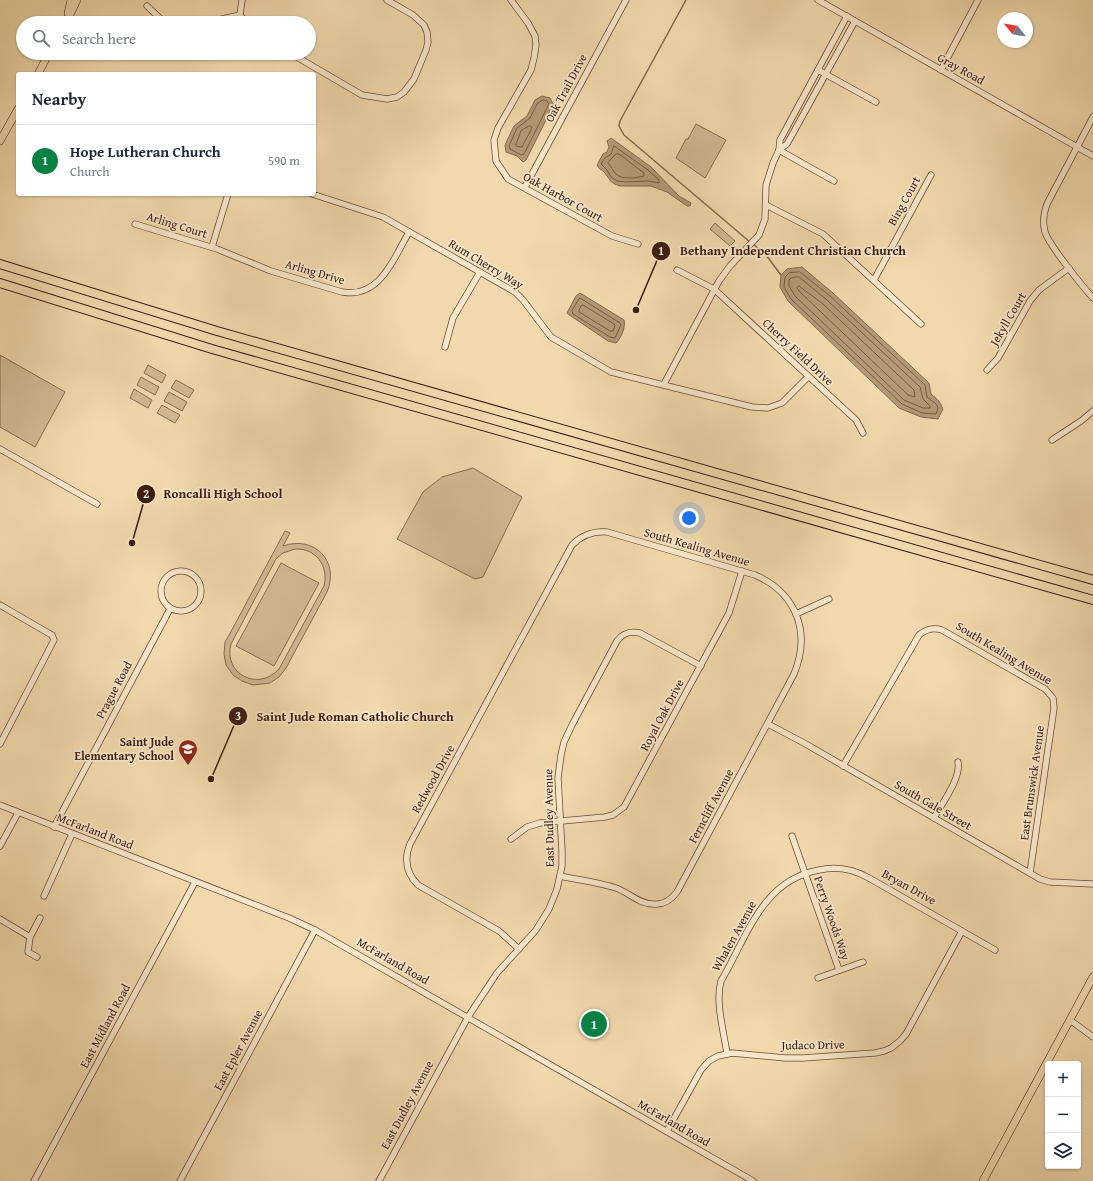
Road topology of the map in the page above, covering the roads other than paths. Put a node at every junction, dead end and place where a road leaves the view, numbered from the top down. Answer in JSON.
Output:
{"nodes":[{"id":1,"x":71,"y":0,"type":"edge"},
{"id":2,"x":77,"y":0,"type":"edge"},
{"id":3,"x":242,"y":0,"type":"edge"},
{"id":4,"x":386,"y":0,"type":"edge"},
{"id":5,"x":626,"y":0,"type":"edge"},
{"id":6,"x":818,"y":0,"type":"edge"},
{"id":7,"x":978,"y":0,"type":"edge"},
{"id":8,"x":513,"y":1,"type":"edge"},
{"id":9,"x":147,"y":6,"type":"dead end"},
{"id":10,"x":240,"y":15,"type":"joint"},
{"id":11,"x":67,"y":16,"type":"edge"},
{"id":12,"x":69,"y":16,"type":"edge"},
{"id":13,"x":158,"y":16,"type":"edge"},
{"id":14,"x":236,"y":16,"type":"edge"},
{"id":15,"x":847,"y":16,"type":"junction"},
{"id":16,"x":855,"y":21,"type":"junction"},
{"id":17,"x":45,"y":60,"type":"edge"},
{"id":18,"x":302,"y":60,"type":"edge"},
{"id":19,"x":818,"y":70,"type":"junction"},
{"id":20,"x":941,"y":70,"type":"junction"},
{"id":21,"x":39,"y":72,"type":"edge"},
{"id":22,"x":826,"y":74,"type":"junction"},
{"id":23,"x":876,"y":102,"type":"dead end"},
{"id":24,"x":16,"y":113,"type":"edge"},
{"id":25,"x":1093,"y":117,"type":"edge"},
{"id":26,"x":0,"y":141,"type":"edge"},
{"id":27,"x":1077,"y":147,"type":"junction"},
{"id":28,"x":779,"y":150,"type":"junction"},
{"id":29,"x":1093,"y":156,"type":"edge"},
{"id":30,"x":931,"y":175,"type":"dead end"},
{"id":31,"x":834,"y":181,"type":"dead end"},
{"id":32,"x":525,"y":187,"type":"junction"},
{"id":33,"x":316,"y":195,"type":"edge"},
{"id":34,"x":227,"y":196,"type":"edge"},
{"id":35,"x":766,"y":205,"type":"junction"},
{"id":36,"x":135,"y":224,"type":"dead end"},
{"id":37,"x":409,"y":232,"type":"junction"},
{"id":38,"x":638,"y":244,"type":"dead end"},
{"id":39,"x":212,"y":247,"type":"junction"},
{"id":40,"x":0,"y":264,"type":"edge"},
{"id":41,"x":1069,"y":268,"type":"junction"},
{"id":42,"x":677,"y":270,"type":"dead end"},
{"id":43,"x":480,"y":272,"type":"junction"},
{"id":44,"x":874,"y":280,"type":"junction"},
{"id":45,"x":0,"y":283,"type":"edge"},
{"id":46,"x":714,"y":289,"type":"junction"},
{"id":47,"x":1093,"y":298,"type":"edge"},
{"id":48,"x":921,"y":324,"type":"dead end"},
{"id":49,"x":445,"y":347,"type":"dead end"},
{"id":50,"x":987,"y":370,"type":"dead end"},
{"id":51,"x":808,"y":377,"type":"junction"},
{"id":52,"x":664,"y":384,"type":"junction"},
{"id":53,"x":1093,"y":411,"type":"edge"},
{"id":54,"x":863,"y":433,"type":"dead end"},
{"id":55,"x":1052,"y":440,"type":"dead end"},
{"id":56,"x":0,"y":449,"type":"edge"},
{"id":57,"x":97,"y":504,"type":"dead end"},
{"id":58,"x":578,"y":539,"type":"joint"},
{"id":59,"x":742,"y":571,"type":"junction"},
{"id":60,"x":1093,"y":580,"type":"edge"},
{"id":61,"x":829,"y":599,"type":"dead end"},
{"id":62,"x":1093,"y":600,"type":"edge"},
{"id":63,"x":0,"y":605,"type":"edge"},
{"id":64,"x":168,"y":606,"type":"junction"},
{"id":65,"x":796,"y":614,"type":"junction"},
{"id":66,"x":701,"y":666,"type":"junction"},
{"id":67,"x":1052,"y":696,"type":"joint"},
{"id":68,"x":768,"y":724,"type":"junction"},
{"id":69,"x":0,"y":744,"type":"edge"},
{"id":70,"x":958,"y":762,"type":"dead end"},
{"id":71,"x":843,"y":766,"type":"junction"},
{"id":72,"x":0,"y":806,"type":"edge"},
{"id":73,"x":18,"y":812,"type":"junction"},
{"id":74,"x":934,"y":818,"type":"junction"},
{"id":75,"x":560,"y":821,"type":"junction"},
{"id":76,"x":54,"y":827,"type":"junction"},
{"id":77,"x":72,"y":834,"type":"junction"},
{"id":78,"x":792,"y":836,"type":"dead end"},
{"id":79,"x":511,"y":839,"type":"dead end"},
{"id":80,"x":0,"y":846,"type":"edge"},
{"id":81,"x":1030,"y":873,"type":"junction"},
{"id":82,"x":805,"y":874,"type":"junction"},
{"id":83,"x":560,"y":876,"type":"junction"},
{"id":84,"x":195,"y":882,"type":"junction"},
{"id":85,"x":1093,"y":884,"type":"edge"},
{"id":86,"x":44,"y":896,"type":"dead end"},
{"id":87,"x":40,"y":918,"type":"dead end"},
{"id":88,"x":0,"y":919,"type":"edge"},
{"id":89,"x":315,"y":930,"type":"junction"},
{"id":90,"x":962,"y":931,"type":"junction"},
{"id":91,"x":30,"y":936,"type":"junction"},
{"id":92,"x":519,"y":949,"type":"junction"},
{"id":93,"x":995,"y":950,"type":"dead end"},
{"id":94,"x":37,"y":957,"type":"dead end"},
{"id":95,"x":863,"y":962,"type":"dead end"},
{"id":96,"x":839,"y":970,"type":"junction"},
{"id":97,"x":1093,"y":977,"type":"edge"},
{"id":98,"x":818,"y":978,"type":"dead end"},
{"id":99,"x":468,"y":1017,"type":"junction"},
{"id":100,"x":1070,"y":1020,"type":"junction"},
{"id":101,"x":1093,"y":1037,"type":"edge"},
{"id":102,"x":727,"y":1054,"type":"junction"},
{"id":103,"x":667,"y":1131,"type":"junction"},
{"id":104,"x":34,"y":1181,"type":"edge"},
{"id":105,"x":180,"y":1181,"type":"edge"},
{"id":106,"x":379,"y":1181,"type":"edge"},
{"id":107,"x":753,"y":1181,"type":"edge"},
{"id":108,"x":983,"y":1181,"type":"edge"}],
"edges":[{"from":1,"to":11,"type":"main road"},
{"from":2,"to":12,"type":"main road"},
{"from":3,"to":10,"type":"street"},
{"from":4,"to":18,"type":"street"},
{"from":5,"to":32,"type":"street","name":"Oak Trail Drive"},
{"from":6,"to":15,"type":"street","name":"Gray Road"},
{"from":7,"to":20,"type":"street"},
{"from":8,"to":32,"type":"street","name":"Oak Harbor Court"},
{"from":9,"to":13,"type":"street"},
{"from":10,"to":14,"type":"street"},
{"from":15,"to":16,"type":"street","name":"Gray Road"},
{"from":15,"to":19,"type":"street"},
{"from":16,"to":20,"type":"street","name":"Gray Road"},
{"from":16,"to":22,"type":"street"},
{"from":17,"to":21,"type":"main road"},
{"from":19,"to":22,"type":"street"},
{"from":19,"to":28,"type":"street"},
{"from":20,"to":27,"type":"street","name":"Gray Road"},
{"from":22,"to":23,"type":"street"},
{"from":22,"to":28,"type":"street"},
{"from":24,"to":26,"type":"main road"},
{"from":25,"to":27,"type":"street"},
{"from":27,"to":29,"type":"street","name":"Gray Road"},
{"from":27,"to":41,"type":"street"},
{"from":28,"to":31,"type":"street"},
{"from":28,"to":35,"type":"street"},
{"from":30,"to":44,"type":"street","name":"Bing Court"},
{"from":32,"to":38,"type":"street","name":"Oak Harbor Court"},
{"from":33,"to":37,"type":"street","name":"Rum Cherry Way"},
{"from":34,"to":39,"type":"street"},
{"from":35,"to":44,"type":"street"},
{"from":35,"to":46,"type":"street"},
{"from":36,"to":39,"type":"street","name":"Arling Court"},
{"from":37,"to":39,"type":"street","name":"Arling Drive"},
{"from":37,"to":43,"type":"street","name":"Rum Cherry Way"},
{"from":40,"to":60,"type":"highway"},
{"from":41,"to":47,"type":"street"},
{"from":41,"to":50,"type":"street","name":"Jekyll Court"},
{"from":42,"to":46,"type":"street","name":"Cherry Field Drive"},
{"from":43,"to":49,"type":"street"},
{"from":43,"to":52,"type":"street","name":"Rum Cherry Way"},
{"from":44,"to":48,"type":"street"},
{"from":45,"to":62,"type":"highway"},
{"from":46,"to":51,"type":"street","name":"Cherry Field Drive"},
{"from":46,"to":52,"type":"street"},
{"from":51,"to":52,"type":"street","name":"Rum Cherry Way"},
{"from":51,"to":54,"type":"street","name":"Cherry Field Drive"},
{"from":53,"to":55,"type":"street"},
{"from":56,"to":57,"type":"street"},
{"from":58,"to":59,"type":"street","name":"South Kealing Avenue"},
{"from":58,"to":92,"type":"street","name":"Redwood Drive"},
{"from":59,"to":65,"type":"street","name":"South Kealing Avenue"},
{"from":59,"to":66,"type":"street","name":"Royal Oak Drive"},
{"from":61,"to":65,"type":"street"},
{"from":63,"to":69,"type":"street"},
{"from":64,"to":64,"type":"street"},
{"from":64,"to":76,"type":"street","name":"Prague Road"},
{"from":65,"to":68,"type":"street","name":"Ferncliff Avenue"},
{"from":66,"to":75,"type":"street","name":"Royal Oak Drive"},
{"from":66,"to":75,"type":"street","name":"East Dudley Avenue"},
{"from":67,"to":71,"type":"street","name":"South Kealing Avenue"},
{"from":67,"to":81,"type":"street","name":"East Brunswick Avenue"},
{"from":68,"to":71,"type":"street","name":"South Gale Street"},
{"from":68,"to":83,"type":"street","name":"Ferncliff Avenue"},
{"from":70,"to":74,"type":"street"},
{"from":71,"to":74,"type":"street","name":"South Gale Street"},
{"from":72,"to":73,"type":"street","name":"McFarland Road"},
{"from":73,"to":76,"type":"street","name":"McFarland Road"},
{"from":73,"to":80,"type":"street"},
{"from":74,"to":81,"type":"street","name":"South Gale Street"},
{"from":75,"to":79,"type":"street","name":"Royal Oak Drive"},
{"from":75,"to":83,"type":"street","name":"East Dudley Avenue"},
{"from":76,"to":77,"type":"street","name":"McFarland Road"},
{"from":77,"to":84,"type":"street","name":"McFarland Road"},
{"from":77,"to":86,"type":"street"},
{"from":78,"to":82,"type":"street","name":"Perry Woods Way"},
{"from":81,"to":85,"type":"street","name":"South Gale Street"},
{"from":82,"to":90,"type":"street","name":"Bryan Drive"},
{"from":82,"to":96,"type":"street","name":"Perry Woods Way"},
{"from":82,"to":102,"type":"street","name":"Whalen Avenue"},
{"from":83,"to":92,"type":"street","name":"East Dudley Avenue"},
{"from":84,"to":89,"type":"street","name":"McFarland Road"},
{"from":84,"to":104,"type":"street","name":"East Midland Road"},
{"from":87,"to":91,"type":"street"},
{"from":88,"to":91,"type":"street"},
{"from":89,"to":99,"type":"street","name":"McFarland Road"},
{"from":89,"to":105,"type":"street","name":"East Epler Avenue"},
{"from":90,"to":93,"type":"street","name":"Bryan Drive"},
{"from":90,"to":102,"type":"street","name":"Judaco Drive"},
{"from":91,"to":94,"type":"street"},
{"from":92,"to":99,"type":"street","name":"East Dudley Avenue"},
{"from":95,"to":96,"type":"street"},
{"from":96,"to":98,"type":"street"},
{"from":97,"to":100,"type":"main road"},
{"from":99,"to":103,"type":"street","name":"McFarland Road"},
{"from":99,"to":106,"type":"street","name":"East Dudley Avenue"},
{"from":100,"to":101,"type":"street"},
{"from":100,"to":108,"type":"main road"},
{"from":102,"to":103,"type":"street"},
{"from":103,"to":107,"type":"street","name":"McFarland Road"}]}
